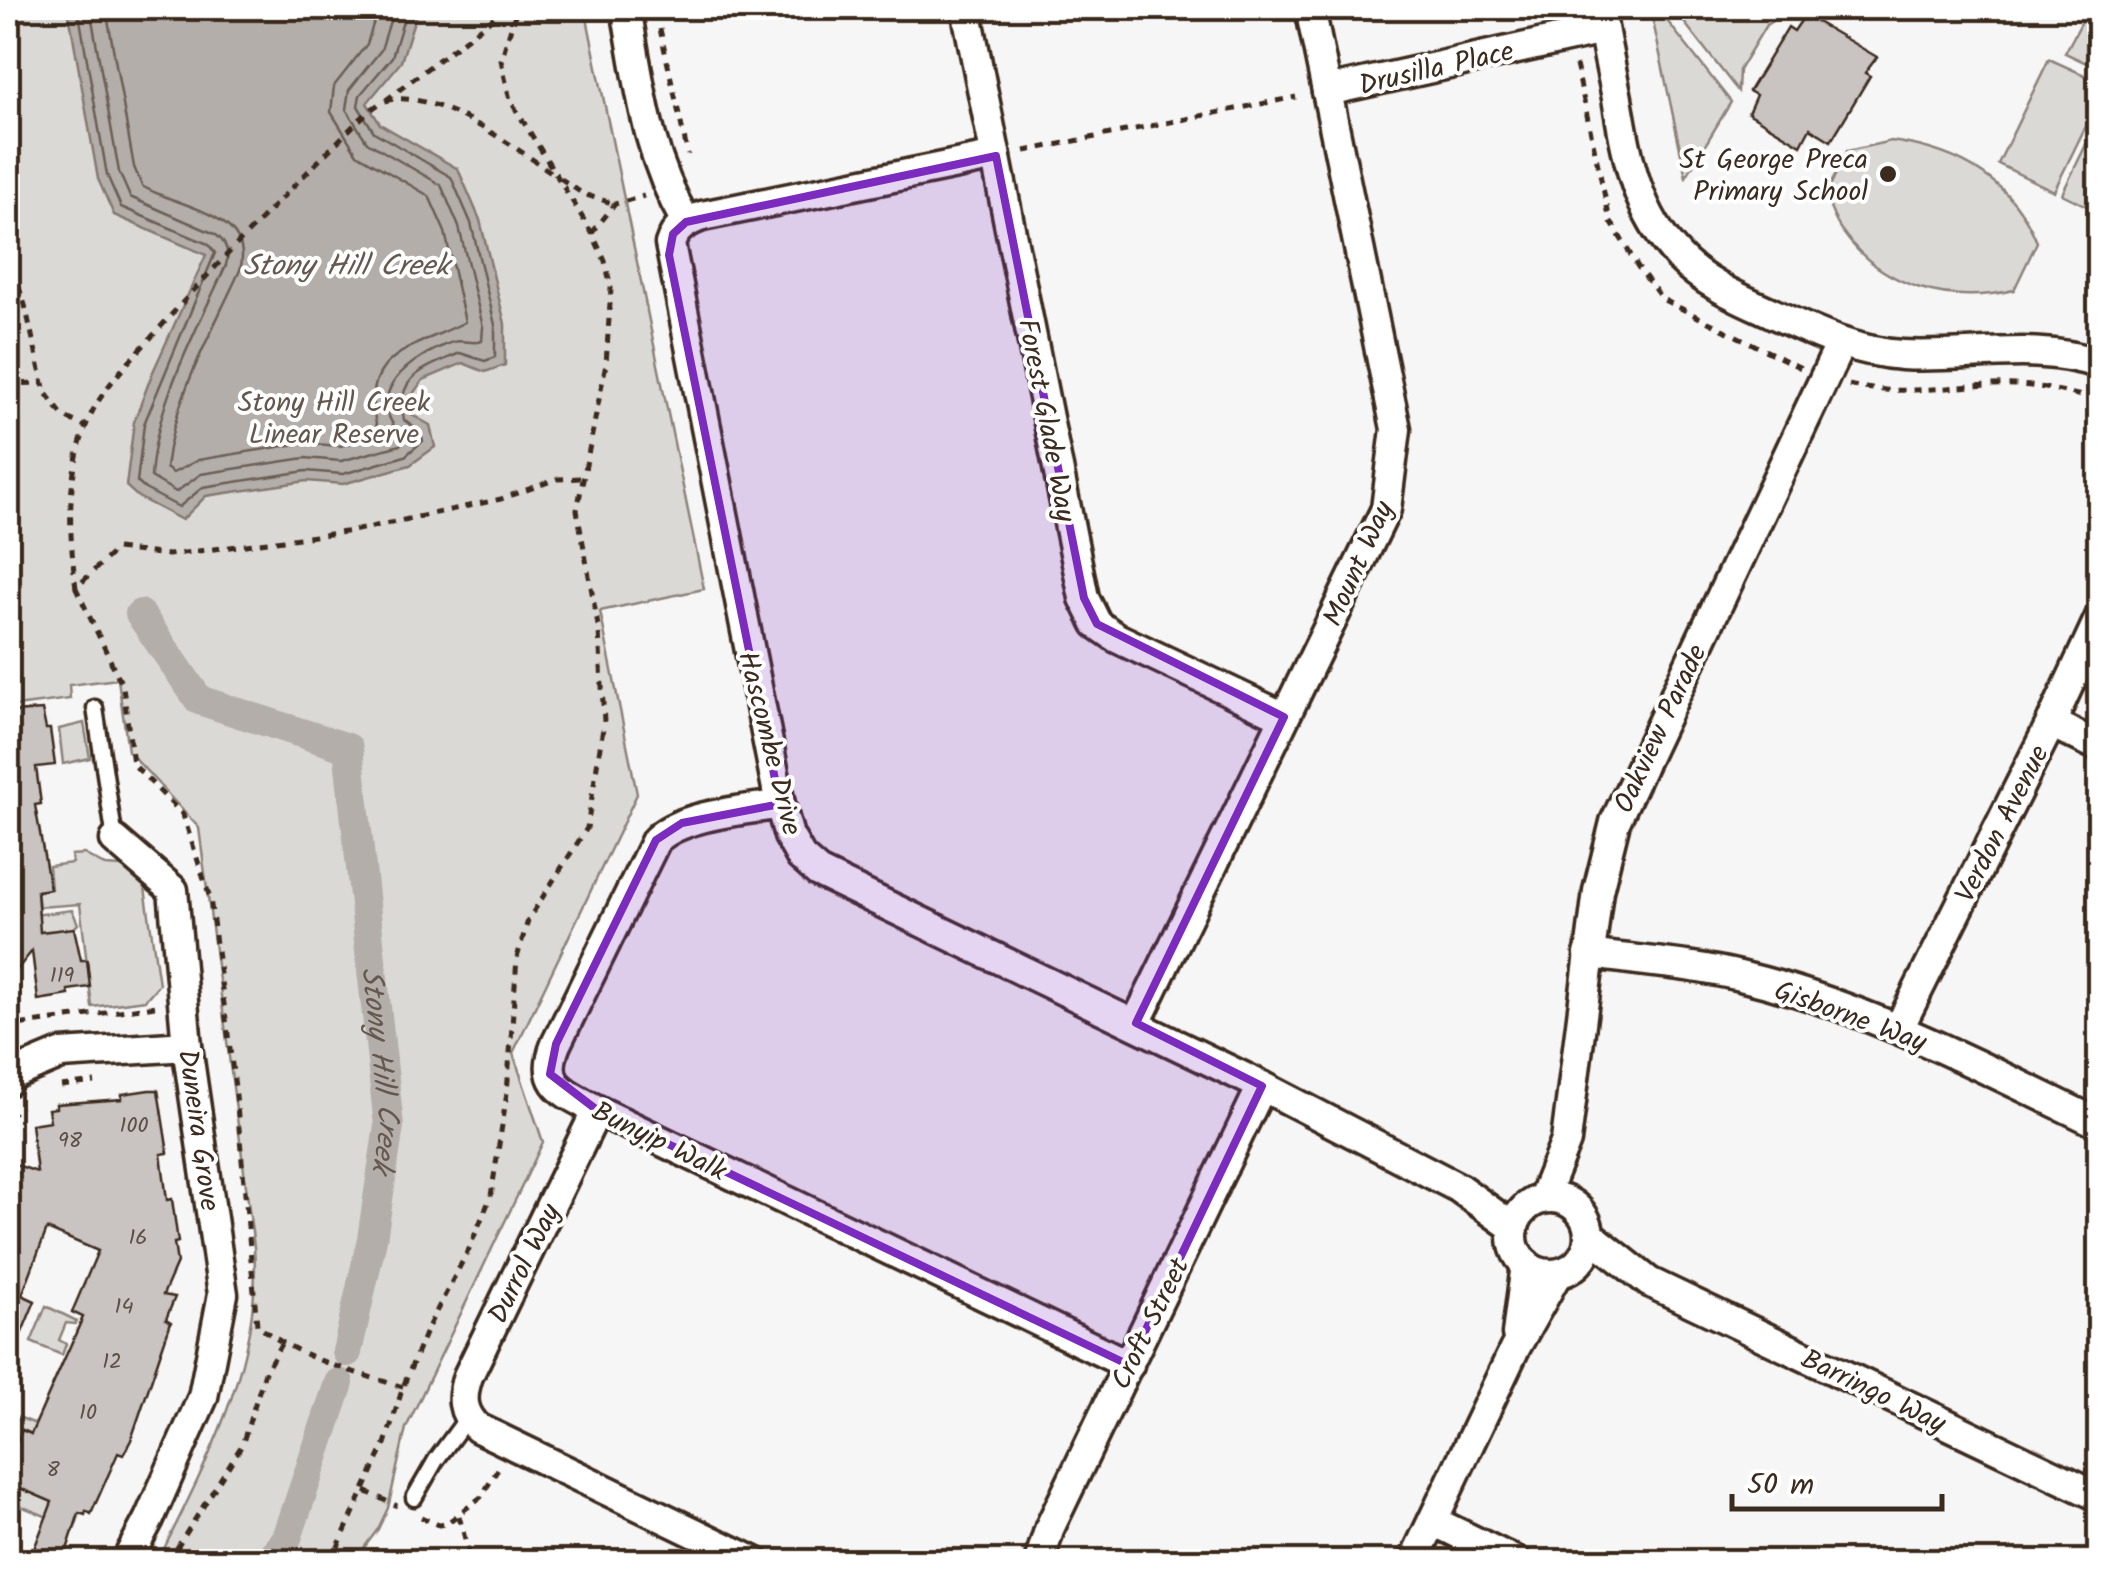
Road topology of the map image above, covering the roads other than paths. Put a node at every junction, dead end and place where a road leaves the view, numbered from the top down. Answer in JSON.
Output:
{"nodes":[{"id":1,"x":626,"y":8,"type":"edge"},
{"id":2,"x":966,"y":8,"type":"edge"},
{"id":3,"x":1310,"y":8,"type":"edge"},
{"id":4,"x":1601,"y":19,"type":"edge"},
{"id":5,"x":1327,"y":91,"type":"junction"},
{"id":6,"x":996,"y":156,"type":"junction"},
{"id":7,"x":686,"y":222,"type":"junction"},
{"id":8,"x":1841,"y":343,"type":"junction"},
{"id":9,"x":2100,"y":364,"type":"edge"},
{"id":10,"x":2100,"y":617,"type":"edge"},
{"id":11,"x":94,"y":708,"type":"dead end"},
{"id":12,"x":1284,"y":717,"type":"junction"},
{"id":13,"x":2051,"y":723,"type":"junction"},
{"id":14,"x":2100,"y":747,"type":"edge"},
{"id":15,"x":780,"y":804,"type":"junction"},
{"id":16,"x":115,"y":840,"type":"joint"},
{"id":17,"x":1589,"y":954,"type":"junction"},
{"id":18,"x":1136,"y":1024,"type":"junction"},
{"id":19,"x":1899,"y":1028,"type":"junction"},
{"id":20,"x":188,"y":1046,"type":"junction"},
{"id":21,"x":8,"y":1081,"type":"edge"},
{"id":22,"x":1262,"y":1086,"type":"junction"},
{"id":23,"x":597,"y":1110,"type":"junction"},
{"id":24,"x":2100,"y":1124,"type":"edge"},
{"id":25,"x":1566,"y":1140,"type":"junction"},
{"id":26,"x":1575,"y":1206,"type":"junction"},
{"id":27,"x":1528,"y":1211,"type":"junction"},
{"id":28,"x":1590,"y":1235,"type":"junction"},
{"id":29,"x":1526,"y":1264,"type":"junction"},
{"id":30,"x":1566,"y":1270,"type":"junction"},
{"id":31,"x":1649,"y":1282,"type":"junction"},
{"id":32,"x":1514,"y":1350,"type":"junction"},
{"id":33,"x":1129,"y":1365,"type":"junction"},
{"id":34,"x":467,"y":1418,"type":"junction"},
{"id":35,"x":2100,"y":1497,"type":"edge"},
{"id":36,"x":414,"y":1498,"type":"dead end"},
{"id":37,"x":1433,"y":1521,"type":"junction"},
{"id":38,"x":126,"y":1562,"type":"edge"},
{"id":39,"x":754,"y":1562,"type":"edge"},
{"id":40,"x":1039,"y":1562,"type":"edge"},
{"id":41,"x":1413,"y":1562,"type":"edge"},
{"id":42,"x":1517,"y":1562,"type":"edge"}],
"edges":[{"from":1,"to":7,"type":"street"},
{"from":2,"to":6,"type":"street","name":"Forest Glade Way"},
{"from":3,"to":5,"type":"street","name":"Mount Way"},
{"from":4,"to":5,"type":"street","name":"Drusilla Place"},
{"from":4,"to":8,"type":"street"},
{"from":5,"to":12,"type":"street","name":"Mount Way"},
{"from":6,"to":7,"type":"street"},
{"from":6,"to":12,"type":"street","name":"Forest Glade Way"},
{"from":7,"to":15,"type":"street","name":"Hascombe Drive"},
{"from":8,"to":9,"type":"street"},
{"from":8,"to":17,"type":"street","name":"Oakview Parade"},
{"from":10,"to":13,"type":"street","name":"Verdon Avenue"},
{"from":11,"to":16,"type":"lane","name":"Duneira Grove"},
{"from":12,"to":18,"type":"street","name":"Mount Way"},
{"from":13,"to":14,"type":"street"},
{"from":13,"to":19,"type":"street","name":"Verdon Avenue"},
{"from":15,"to":18,"type":"street","name":"Hascombe Drive"},
{"from":15,"to":23,"type":"street","name":"Bunyip Walk"},
{"from":16,"to":20,"type":"street","name":"Duneira Grove"},
{"from":17,"to":19,"type":"street","name":"Gisborne Way"},
{"from":17,"to":25,"type":"street","name":"Oakview Parade"},
{"from":18,"to":22,"type":"street","name":"Hascombe Drive"},
{"from":19,"to":24,"type":"street","name":"Gisborne Way"},
{"from":20,"to":21,"type":"street"},
{"from":20,"to":38,"type":"street","name":"Duneira Grove"},
{"from":22,"to":27,"type":"street","name":"Hascombe Drive"},
{"from":22,"to":33,"type":"street","name":"Croft Street"},
{"from":23,"to":33,"type":"street","name":"Bunyip Walk"},
{"from":23,"to":34,"type":"street","name":"Durrol Way"},
{"from":25,"to":26,"type":"street","name":"Oakview Parade"},
{"from":25,"to":27,"type":"street","name":"Oakview Parade"},
{"from":26,"to":27,"type":"street"},
{"from":26,"to":28,"type":"street"},
{"from":27,"to":29,"type":"street"},
{"from":28,"to":30,"type":"street"},
{"from":28,"to":31,"type":"street","name":"Barringo Way"},
{"from":29,"to":30,"type":"street"},
{"from":29,"to":32,"type":"street"},
{"from":30,"to":31,"type":"street","name":"Barringo Way"},
{"from":30,"to":32,"type":"street"},
{"from":31,"to":35,"type":"street","name":"Barringo Way"},
{"from":32,"to":37,"type":"street"},
{"from":33,"to":40,"type":"street","name":"Croft Street"},
{"from":34,"to":36,"type":"lane"},
{"from":34,"to":39,"type":"street"},
{"from":37,"to":41,"type":"street"},
{"from":37,"to":42,"type":"street"}]}
